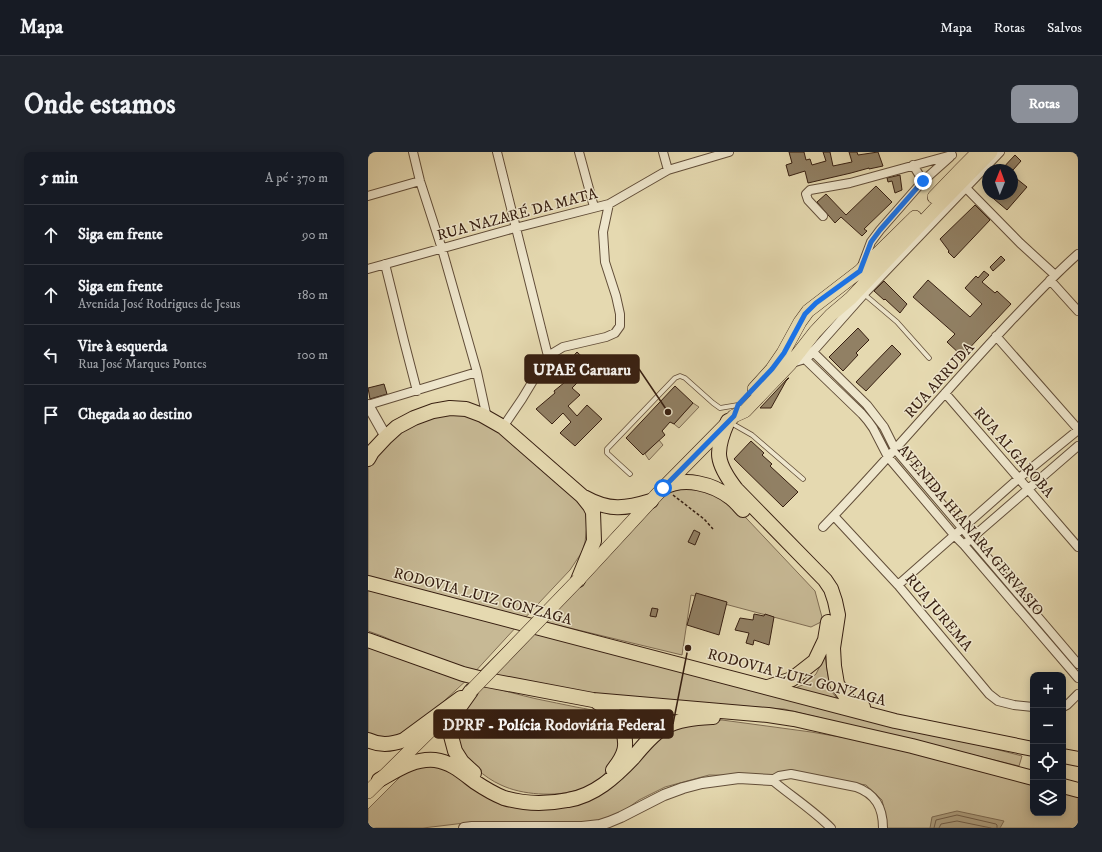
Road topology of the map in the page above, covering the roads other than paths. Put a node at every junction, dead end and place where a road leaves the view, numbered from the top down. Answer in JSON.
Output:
{"nodes":[{"id":1,"x":413,"y":152,"type":"edge"},
{"id":2,"x":497,"y":152,"type":"edge"},
{"id":3,"x":579,"y":152,"type":"edge"},
{"id":4,"x":663,"y":152,"type":"edge"},
{"id":5,"x":978,"y":152,"type":"edge"},
{"id":6,"x":991,"y":152,"type":"edge"},
{"id":7,"x":1000,"y":152,"type":"edge"},
{"id":8,"x":724,"y":153,"type":"edge"},
{"id":9,"x":953,"y":153,"type":"edge"},
{"id":10,"x":913,"y":165,"type":"junction"},
{"id":11,"x":668,"y":170,"type":"junction"},
{"id":12,"x":971,"y":173,"type":"junction"},
{"id":13,"x":420,"y":180,"type":"junction"},
{"id":14,"x":923,"y":181,"type":"junction"},
{"id":15,"x":966,"y":188,"type":"junction"},
{"id":16,"x":368,"y":196,"type":"edge"},
{"id":17,"x":609,"y":204,"type":"junction"},
{"id":18,"x":594,"y":208,"type":"junction"},
{"id":19,"x":823,"y":216,"type":"dead end"},
{"id":20,"x":515,"y":228,"type":"junction"},
{"id":21,"x":442,"y":249,"type":"junction"},
{"id":22,"x":1078,"y":254,"type":"edge"},
{"id":23,"x":386,"y":264,"type":"junction"},
{"id":24,"x":368,"y":269,"type":"edge"},
{"id":25,"x":860,"y":271,"type":"junction"},
{"id":26,"x":1052,"y":278,"type":"junction"},
{"id":27,"x":864,"y":294,"type":"junction"},
{"id":28,"x":850,"y":298,"type":"junction"},
{"id":29,"x":821,"y":300,"type":"junction"},
{"id":30,"x":1078,"y":311,"type":"edge"},
{"id":31,"x":831,"y":315,"type":"junction"},
{"id":32,"x":800,"y":322,"type":"junction"},
{"id":33,"x":814,"y":332,"type":"junction"},
{"id":34,"x":996,"y":336,"type":"junction"},
{"id":35,"x":813,"y":352,"type":"junction"},
{"id":36,"x":802,"y":355,"type":"junction"},
{"id":37,"x":548,"y":356,"type":"junction"},
{"id":38,"x":929,"y":358,"type":"dead end"},
{"id":39,"x":477,"y":372,"type":"junction"},
{"id":40,"x":417,"y":391,"type":"junction"},
{"id":41,"x":945,"y":393,"type":"junction"},
{"id":42,"x":368,"y":405,"type":"edge"},
{"id":43,"x":733,"y":414,"type":"junction"},
{"id":44,"x":487,"y":418,"type":"junction"},
{"id":45,"x":503,"y":427,"type":"junction"},
{"id":46,"x":1078,"y":429,"type":"edge"},
{"id":47,"x":386,"y":437,"type":"junction"},
{"id":48,"x":1078,"y":446,"type":"edge"},
{"id":49,"x":895,"y":449,"type":"junction"},
{"id":50,"x":888,"y":457,"type":"junction"},
{"id":51,"x":368,"y":459,"type":"edge"},
{"id":52,"x":630,"y":474,"type":"dead end"},
{"id":53,"x":803,"y":479,"type":"dead end"},
{"id":54,"x":1018,"y":479,"type":"junction"},
{"id":55,"x":663,"y":488,"type":"junction"},
{"id":56,"x":1028,"y":490,"type":"junction"},
{"id":57,"x":582,"y":496,"type":"junction"},
{"id":58,"x":652,"y":501,"type":"junction"},
{"id":59,"x":834,"y":516,"type":"junction"},
{"id":60,"x":823,"y":527,"type":"dead end"},
{"id":61,"x":963,"y":528,"type":"junction"},
{"id":62,"x":955,"y":536,"type":"junction"},
{"id":63,"x":972,"y":538,"type":"junction"},
{"id":64,"x":964,"y":545,"type":"junction"},
{"id":65,"x":1078,"y":547,"type":"edge"},
{"id":66,"x":578,"y":580,"type":"junction"},
{"id":67,"x":369,"y":583,"type":"edge"},
{"id":68,"x":898,"y":585,"type":"junction"},
{"id":69,"x":369,"y":641,"type":"edge"},
{"id":70,"x":1078,"y":664,"type":"edge"},
{"id":71,"x":1078,"y":678,"type":"edge"},
{"id":72,"x":768,"y":687,"type":"junction"},
{"id":73,"x":471,"y":691,"type":"junction"},
{"id":74,"x":1078,"y":694,"type":"edge"},
{"id":75,"x":593,"y":700,"type":"junction"},
{"id":76,"x":1066,"y":706,"type":"edge"},
{"id":77,"x":1030,"y":707,"type":"edge"},
{"id":78,"x":768,"y":715,"type":"junction"},
{"id":79,"x":895,"y":721,"type":"junction"},
{"id":80,"x":368,"y":740,"type":"edge"},
{"id":81,"x":1030,"y":749,"type":"edge"},
{"id":82,"x":1066,"y":757,"type":"edge"},
{"id":83,"x":1078,"y":759,"type":"edge"},
{"id":84,"x":1030,"y":777,"type":"edge"},
{"id":85,"x":379,"y":780,"type":"junction"},
{"id":86,"x":772,"y":780,"type":"junction"},
{"id":87,"x":1066,"y":787,"type":"edge"},
{"id":88,"x":1078,"y":790,"type":"edge"},
{"id":89,"x":368,"y":792,"type":"edge"},
{"id":90,"x":464,"y":828,"type":"edge"},
{"id":91,"x":831,"y":828,"type":"edge"},
{"id":92,"x":883,"y":828,"type":"edge"}],
"edges":[{"from":1,"to":13,"type":"street"},
{"from":2,"to":20,"type":"street"},
{"from":3,"to":18,"type":"street"},
{"from":4,"to":11,"type":"street"},
{"from":5,"to":25,"type":"main road"},
{"from":6,"to":12,"type":"main road"},
{"from":7,"to":15,"type":"street"},
{"from":8,"to":11,"type":"street","name":"RUA NAZARÉ DA MATA"},
{"from":9,"to":10,"type":"street"},
{"from":9,"to":14,"type":"street"},
{"from":10,"to":14,"type":"street"},
{"from":10,"to":19,"type":"street"},
{"from":11,"to":17,"type":"street","name":"RUA NAZARÉ DA MATA"},
{"from":12,"to":15,"type":"street"},
{"from":12,"to":28,"type":"main road"},
{"from":13,"to":16,"type":"street"},
{"from":13,"to":21,"type":"street"},
{"from":14,"to":25,"type":"street"},
{"from":15,"to":26,"type":"street"},
{"from":15,"to":27,"type":"street"},
{"from":17,"to":18,"type":"street","name":"RUA NAZARÉ DA MATA"},
{"from":17,"to":37,"type":"street"},
{"from":18,"to":20,"type":"street","name":"RUA NAZARÉ DA MATA"},
{"from":20,"to":21,"type":"street","name":"RUA NAZARÉ DA MATA"},
{"from":20,"to":37,"type":"street"},
{"from":21,"to":23,"type":"street","name":"RUA NAZARÉ DA MATA"},
{"from":21,"to":39,"type":"street"},
{"from":22,"to":26,"type":"street","name":"RUA ARRUDA"},
{"from":23,"to":24,"type":"street","name":"RUA NAZARÉ DA MATA"},
{"from":23,"to":40,"type":"street"},
{"from":25,"to":29,"type":"main road"},
{"from":26,"to":30,"type":"street"},
{"from":26,"to":34,"type":"street","name":"RUA ARRUDA"},
{"from":27,"to":28,"type":"lane"},
{"from":27,"to":35,"type":"street"},
{"from":27,"to":38,"type":"lane"},
{"from":28,"to":31,"type":"main road"},
{"from":29,"to":31,"type":"main road"},
{"from":29,"to":32,"type":"main road"},
{"from":31,"to":33,"type":"main road"},
{"from":32,"to":33,"type":"main road"},
{"from":32,"to":43,"type":"main road"},
{"from":33,"to":36,"type":"main road"},
{"from":34,"to":41,"type":"street","name":"RUA ARRUDA"},
{"from":34,"to":46,"type":"street"},
{"from":35,"to":36,"type":"street"},
{"from":35,"to":49,"type":"street","name":"AVENIDA HIANARA GERVASIO"},
{"from":36,"to":43,"type":"main road"},
{"from":36,"to":50,"type":"street","name":"AVENIDA HIANARA GERVASIO"},
{"from":37,"to":45,"type":"street"},
{"from":39,"to":40,"type":"street"},
{"from":39,"to":44,"type":"street"},
{"from":40,"to":42,"type":"street"},
{"from":41,"to":49,"type":"street","name":"RUA ARRUDA"},
{"from":41,"to":54,"type":"street","name":"RUA ALGAROBA"},
{"from":42,"to":47,"type":"street"},
{"from":43,"to":52,"type":"lane"},
{"from":43,"to":53,"type":"lane"},
{"from":43,"to":55,"type":"main road"},
{"from":43,"to":79,"type":"highway"},
{"from":44,"to":45,"type":"highway"},
{"from":44,"to":47,"type":"highway"},
{"from":45,"to":57,"type":"highway"},
{"from":46,"to":54,"type":"street"},
{"from":47,"to":51,"type":"highway"},
{"from":48,"to":56,"type":"street"},
{"from":49,"to":50,"type":"street","name":"RUA ARRUDA"},
{"from":49,"to":61,"type":"street","name":"AVENIDA HIANARA GERVASIO"},
{"from":50,"to":59,"type":"street","name":"RUA ARRUDA"},
{"from":50,"to":62,"type":"street","name":"AVENIDA HIANARA GERVASIO"},
{"from":54,"to":56,"type":"street","name":"RUA ALGAROBA"},
{"from":54,"to":61,"type":"street"},
{"from":55,"to":58,"type":"main road"},
{"from":55,"to":72,"type":"highway"},
{"from":56,"to":63,"type":"street"},
{"from":56,"to":65,"type":"street","name":"RUA ALGAROBA"},
{"from":57,"to":58,"type":"highway"},
{"from":57,"to":66,"type":"highway"},
{"from":58,"to":66,"type":"main road"},
{"from":59,"to":60,"type":"street","name":"RUA ARRUDA"},
{"from":59,"to":68,"type":"street","name":"RUA JUREMA"},
{"from":61,"to":62,"type":"street"},
{"from":61,"to":63,"type":"street","name":"AVENIDA HIANARA GERVASIO"},
{"from":62,"to":64,"type":"street","name":"AVENIDA HIANARA GERVASIO"},
{"from":62,"to":68,"type":"street"},
{"from":63,"to":64,"type":"street"},
{"from":63,"to":70,"type":"street","name":"AVENIDA HIANARA GERVASIO"},
{"from":64,"to":71,"type":"street","name":"AVENIDA HIANARA GERVASIO"},
{"from":66,"to":73,"type":"main road","bridge":true},
{"from":67,"to":72,"type":"highway","name":"RODOVIA LUIZ GONZAGA"},
{"from":68,"to":77,"type":"street","name":"RUA JUREMA"},
{"from":69,"to":75,"type":"highway"},
{"from":72,"to":79,"type":"highway","name":"RODOVIA LUIZ GONZAGA"},
{"from":73,"to":75,"type":"highway"},
{"from":73,"to":80,"type":"highway"},
{"from":73,"to":85,"type":"main road"},
{"from":74,"to":76,"type":"street"},
{"from":75,"to":78,"type":"highway"},
{"from":78,"to":84,"type":"highway"},
{"from":78,"to":85,"type":"highway"},
{"from":79,"to":81,"type":"highway","name":"RODOVIA LUIZ GONZAGA"},
{"from":82,"to":83,"type":"highway"},
{"from":85,"to":89,"type":"main road"},
{"from":86,"to":90,"type":"street"},
{"from":86,"to":91,"type":"street"},
{"from":86,"to":92,"type":"street"},
{"from":87,"to":88,"type":"highway"}]}
